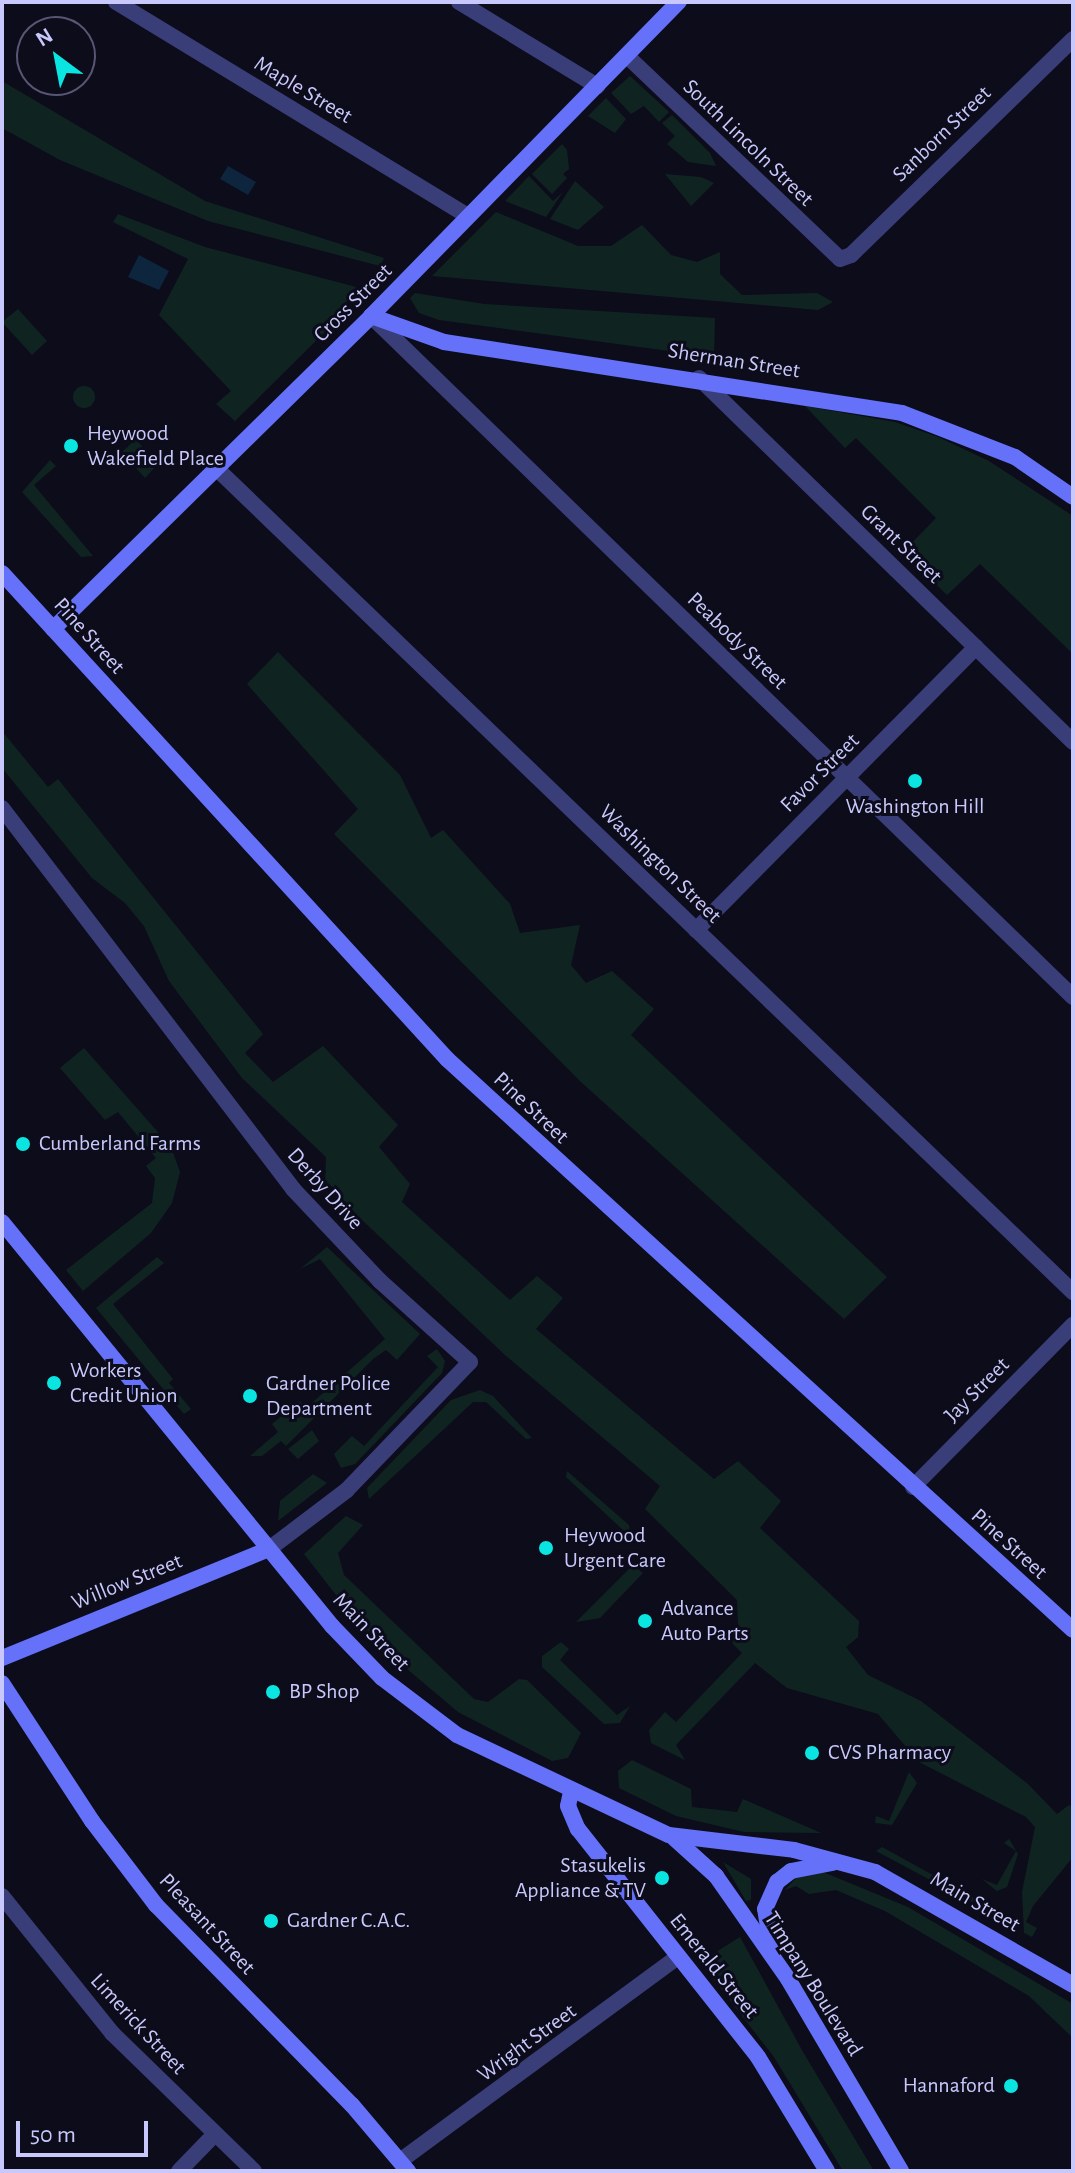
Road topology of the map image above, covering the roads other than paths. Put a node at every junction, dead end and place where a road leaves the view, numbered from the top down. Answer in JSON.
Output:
{"nodes":[{"id":1,"x":116,"y":2,"type":"edge"},
{"id":2,"x":459,"y":2,"type":"edge"},
{"id":3,"x":679,"y":2,"type":"edge"},
{"id":4,"x":1073,"y":39,"type":"edge"},
{"id":5,"x":627,"y":56,"type":"junction"},
{"id":6,"x":597,"y":86,"type":"junction"},
{"id":7,"x":468,"y":216,"type":"junction"},
{"id":8,"x":840,"y":259,"type":"joint"},
{"id":9,"x":371,"y":316,"type":"junction"},
{"id":10,"x":699,"y":378,"type":"junction"},
{"id":11,"x":216,"y":468,"type":"junction"},
{"id":12,"x":1073,"y":497,"type":"edge"},
{"id":13,"x":2,"y":573,"type":"edge"},
{"id":14,"x":53,"y":629,"type":"junction"},
{"id":15,"x":976,"y":647,"type":"junction"},
{"id":16,"x":1073,"y":742,"type":"edge"},
{"id":17,"x":847,"y":777,"type":"junction"},
{"id":18,"x":2,"y":808,"type":"edge"},
{"id":19,"x":696,"y":930,"type":"junction"},
{"id":20,"x":1073,"y":997,"type":"edge"},
{"id":21,"x":2,"y":1222,"type":"edge"},
{"id":22,"x":1073,"y":1292,"type":"edge"},
{"id":23,"x":1073,"y":1325,"type":"edge"},
{"id":24,"x":913,"y":1487,"type":"junction"},
{"id":25,"x":269,"y":1549,"type":"junction"},
{"id":26,"x":1073,"y":1630,"type":"edge"},
{"id":27,"x":2,"y":1658,"type":"edge"},
{"id":28,"x":2,"y":1683,"type":"edge"},
{"id":29,"x":571,"y":1792,"type":"junction"},
{"id":30,"x":669,"y":1835,"type":"junction"},
{"id":31,"x":851,"y":1863,"type":"junction"},
{"id":32,"x":2,"y":1896,"type":"edge"},
{"id":33,"x":678,"y":1957,"type":"junction"},
{"id":34,"x":788,"y":1979,"type":"junction"},
{"id":35,"x":1073,"y":1985,"type":"edge"},
{"id":36,"x":214,"y":2135,"type":"junction"},
{"id":37,"x":406,"y":2168,"type":"edge"},
{"id":38,"x":179,"y":2171,"type":"edge"},
{"id":39,"x":254,"y":2171,"type":"edge"},
{"id":40,"x":827,"y":2171,"type":"edge"},
{"id":41,"x":901,"y":2171,"type":"edge"}],
"edges":[{"from":1,"to":7,"type":"street","name":"Maple Street"},
{"from":2,"to":6,"type":"street"},
{"from":3,"to":5,"type":"street","name":"Cross Street"},
{"from":4,"to":8,"type":"street","name":"Sanborn Street"},
{"from":5,"to":6,"type":"street","name":"Cross Street"},
{"from":5,"to":8,"type":"street","name":"South Lincoln Street"},
{"from":6,"to":7,"type":"street","name":"Cross Street"},
{"from":7,"to":9,"type":"street","name":"Cross Street"},
{"from":9,"to":10,"type":"street","name":"Sherman Street"},
{"from":9,"to":11,"type":"street","name":"Cross Street"},
{"from":9,"to":17,"type":"street","name":"Peabody Street"},
{"from":10,"to":12,"type":"street","name":"Sherman Street"},
{"from":10,"to":15,"type":"street","name":"Grant Street"},
{"from":11,"to":14,"type":"street","name":"Cross Street"},
{"from":11,"to":19,"type":"street","name":"Washington Street"},
{"from":13,"to":14,"type":"street","name":"Pine Street"},
{"from":14,"to":24,"type":"street","name":"Pine Street"},
{"from":15,"to":16,"type":"street","name":"Grant Street"},
{"from":15,"to":17,"type":"street","name":"Favor Street"},
{"from":17,"to":19,"type":"street","name":"Favor Street"},
{"from":17,"to":20,"type":"street","name":"Peabody Street"},
{"from":18,"to":25,"type":"street","name":"Derby Drive"},
{"from":19,"to":22,"type":"street","name":"Washington Street"},
{"from":21,"to":25,"type":"street","name":"Main Street"},
{"from":23,"to":24,"type":"street","name":"Jay Street"},
{"from":24,"to":26,"type":"street","name":"Pine Street"},
{"from":25,"to":27,"type":"street","name":"Willow Street"},
{"from":25,"to":29,"type":"street","name":"Main Street"},
{"from":28,"to":37,"type":"street","name":"Pleasant Street"},
{"from":29,"to":30,"type":"street","name":"Main Street"},
{"from":29,"to":33,"type":"street","name":"Emerald Street"},
{"from":30,"to":31,"type":"street","name":"Main Street"},
{"from":30,"to":34,"type":"street","name":"Timpany Boulevard"},
{"from":31,"to":34,"type":"street","name":"Main Street"},
{"from":31,"to":35,"type":"street","name":"Main Street"},
{"from":32,"to":36,"type":"street","name":"Limerick Street"},
{"from":33,"to":37,"type":"street","name":"Wright Street"},
{"from":33,"to":40,"type":"street","name":"Emerald Street"},
{"from":34,"to":41,"type":"street","name":"Timpany Boulevard"},
{"from":36,"to":38,"type":"street"},
{"from":36,"to":39,"type":"street","name":"Limerick Street"}]}
